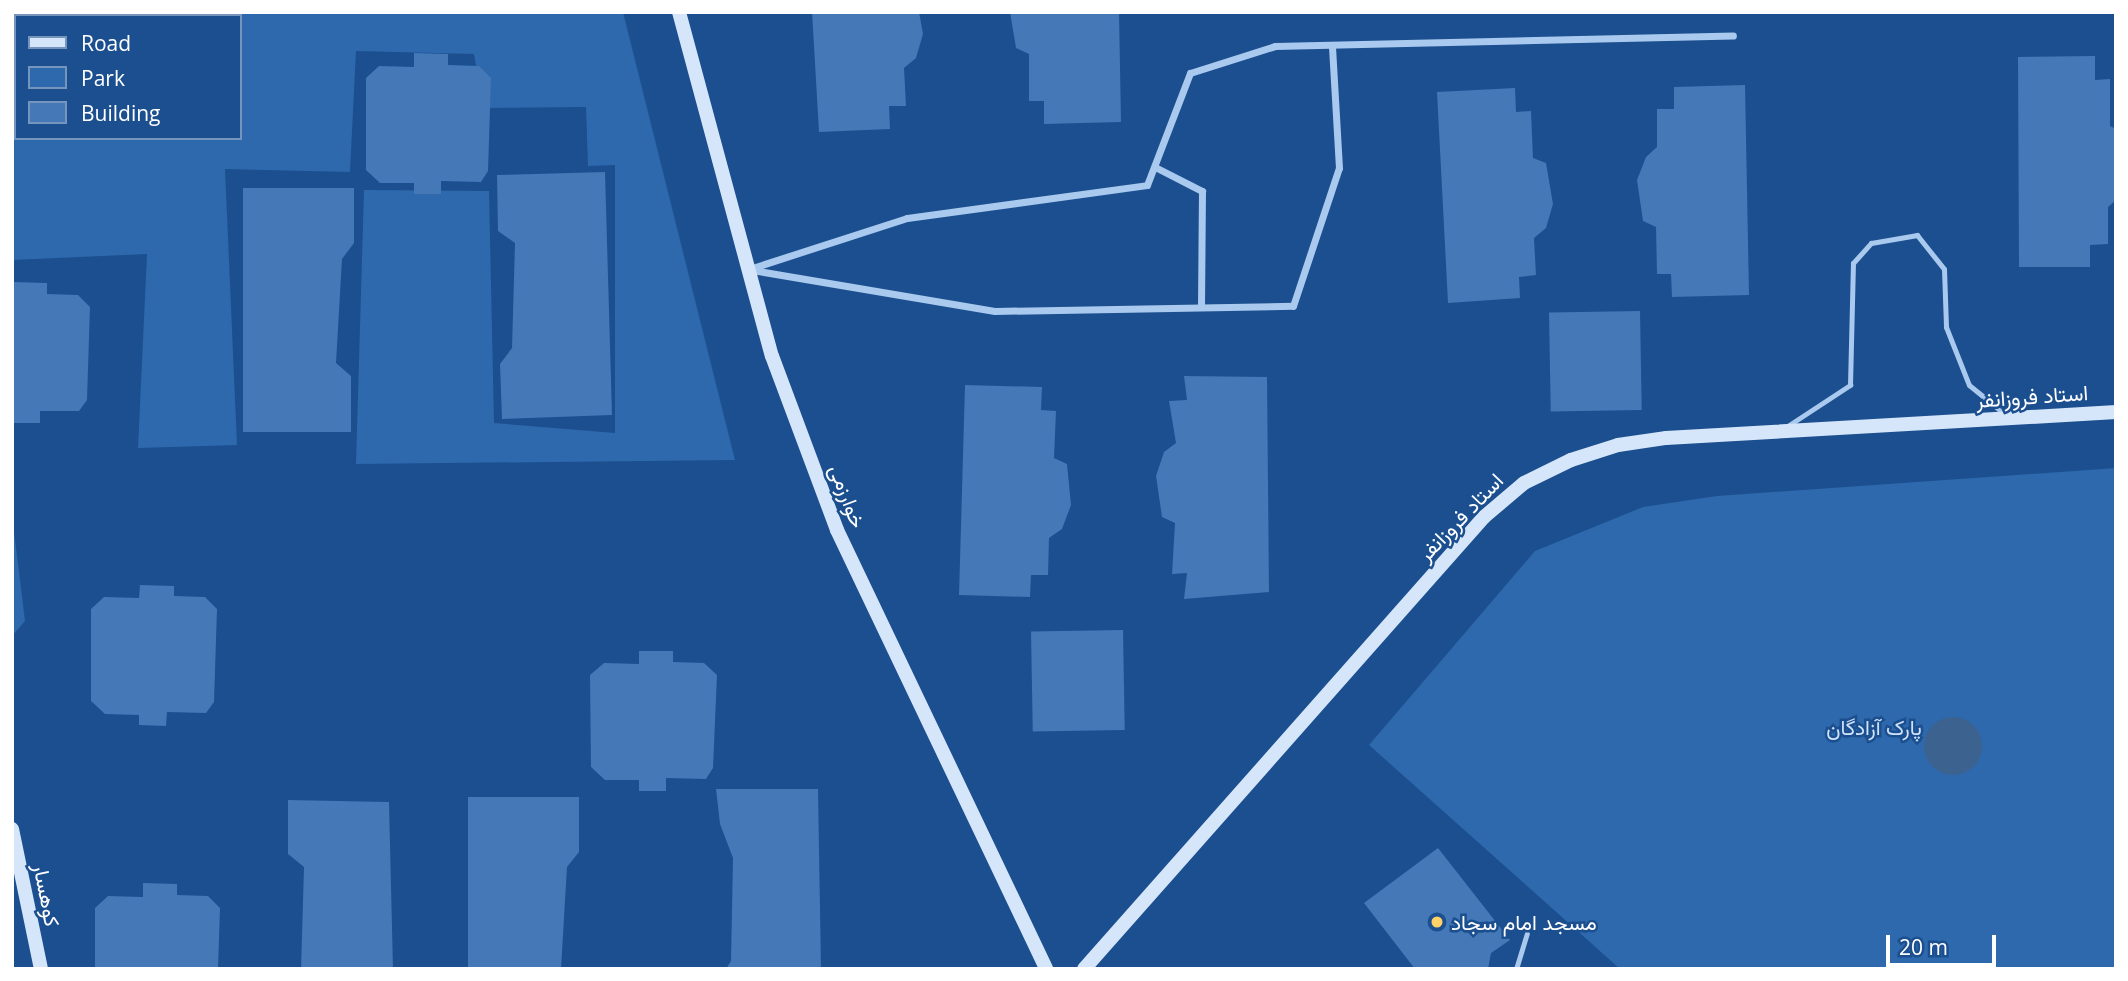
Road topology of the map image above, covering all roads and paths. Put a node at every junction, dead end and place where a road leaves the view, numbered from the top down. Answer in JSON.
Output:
{"nodes":[{"id":1,"x":679,"y":12,"type":"edge"},
{"id":2,"x":1733,"y":36,"type":"dead end"},
{"id":3,"x":1332,"y":45,"type":"junction"},
{"id":4,"x":1154,"y":166,"type":"junction"},
{"id":5,"x":748,"y":269,"type":"junction"},
{"id":6,"x":1201,"y":307,"type":"junction"},
{"id":7,"x":2116,"y":412,"type":"edge"},
{"id":8,"x":2012,"y":419,"type":"junction"},
{"id":9,"x":1778,"y":432,"type":"junction"},
{"id":10,"x":12,"y":830,"type":"edge"},
{"id":11,"x":1527,"y":934,"type":"dead end"},
{"id":12,"x":41,"y":969,"type":"edge"},
{"id":13,"x":1046,"y":969,"type":"edge"},
{"id":14,"x":1084,"y":969,"type":"edge"},
{"id":15,"x":1516,"y":969,"type":"edge"}],
"edges":[{"from":1,"to":5,"type":"street","name":"خوارزمی"},
{"from":2,"to":3,"type":"street"},
{"from":3,"to":4,"type":"street"},
{"from":3,"to":6,"type":"street"},
{"from":4,"to":5,"type":"street"},
{"from":4,"to":6,"type":"street"},
{"from":5,"to":6,"type":"street"},
{"from":5,"to":13,"type":"street","name":"خوارزمی"},
{"from":7,"to":8,"type":"street","name":"استاد فروزانفر"},
{"from":8,"to":9,"type":"street","name":"استاد فروزانفر"},
{"from":8,"to":9,"type":"lane"},
{"from":9,"to":14,"type":"street","name":"استاد فروزانفر"},
{"from":10,"to":12,"type":"street","name":"کوهسار"},
{"from":11,"to":15,"type":"lane"}]}
